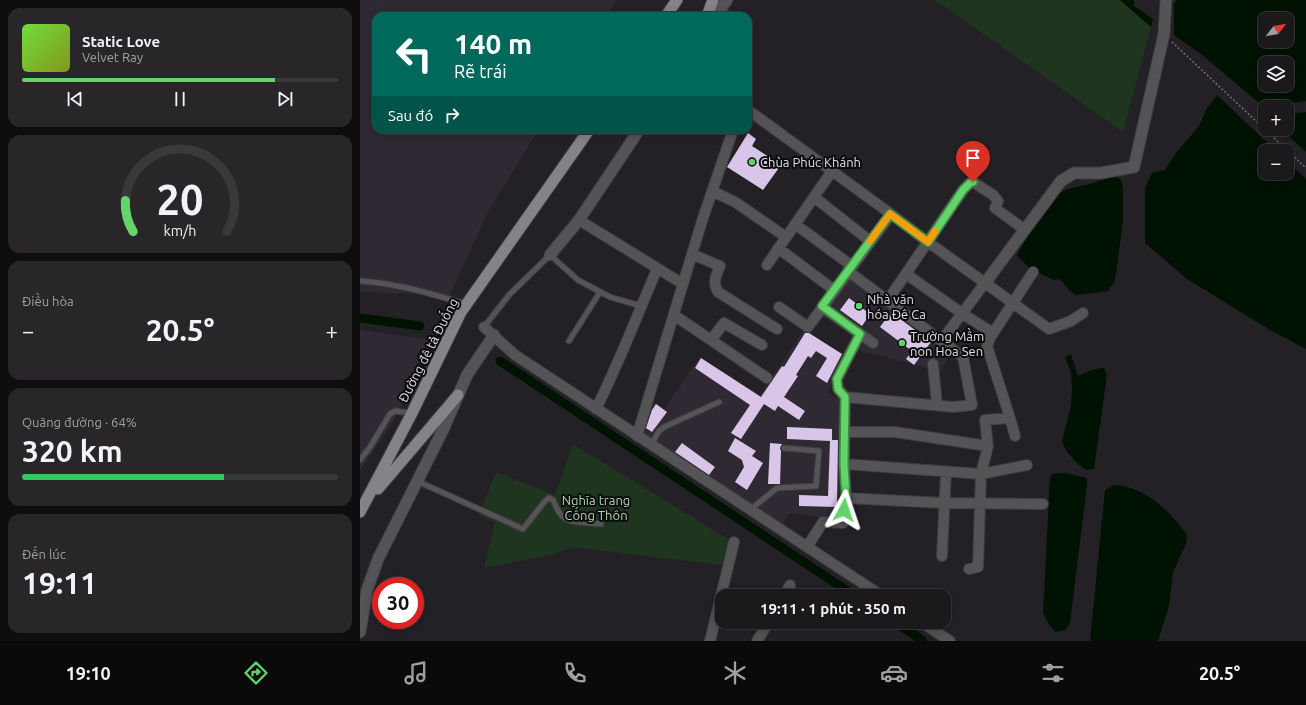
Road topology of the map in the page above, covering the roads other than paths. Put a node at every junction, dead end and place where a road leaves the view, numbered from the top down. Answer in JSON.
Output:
{"nodes":[{"id":1,"x":677,"y":0,"type":"edge"},
{"id":2,"x":713,"y":0,"type":"edge"},
{"id":3,"x":727,"y":0,"type":"edge"},
{"id":4,"x":1166,"y":0,"type":"edge"},
{"id":5,"x":669,"y":12,"type":"edge"},
{"id":6,"x":708,"y":12,"type":"edge"},
{"id":7,"x":719,"y":12,"type":"edge"},
{"id":8,"x":752,"y":113,"type":"edge"},
{"id":9,"x":586,"y":134,"type":"edge"},
{"id":10,"x":636,"y":134,"type":"edge"},
{"id":11,"x":732,"y":134,"type":"edge"},
{"id":12,"x":832,"y":171,"type":"junction"},
{"id":13,"x":712,"y":191,"type":"junction"},
{"id":14,"x":814,"y":197,"type":"junction"},
{"id":15,"x":890,"y":214,"type":"junction"},
{"id":16,"x":579,"y":220,"type":"junction"},
{"id":17,"x":795,"y":224,"type":"junction"},
{"id":18,"x":1025,"y":230,"type":"junction"},
{"id":19,"x":786,"y":237,"type":"junction"},
{"id":20,"x":870,"y":241,"type":"junction"},
{"id":21,"x":928,"y":242,"type":"junction"},
{"id":22,"x":778,"y":248,"type":"junction"},
{"id":23,"x":692,"y":254,"type":"junction"},
{"id":24,"x":550,"y":255,"type":"junction"},
{"id":25,"x":767,"y":265,"type":"dead end"},
{"id":26,"x":850,"y":268,"type":"junction"},
{"id":27,"x":657,"y":269,"type":"junction"},
{"id":28,"x":1033,"y":272,"type":"dead end"},
{"id":29,"x":906,"y":274,"type":"junction"},
{"id":30,"x":360,"y":282,"type":"edge"},
{"id":31,"x":985,"y":283,"type":"junction"},
{"id":32,"x":683,"y":284,"type":"junction"},
{"id":33,"x":834,"y":290,"type":"junction"},
{"id":34,"x":600,"y":292,"type":"junction"},
{"id":35,"x":888,"y":300,"type":"junction"},
{"id":36,"x":1013,"y":303,"type":"junction"},
{"id":37,"x":466,"y":304,"type":"junction"},
{"id":38,"x":641,"y":306,"type":"junction"},
{"id":39,"x":822,"y":306,"type":"junction"},
{"id":40,"x":779,"y":307,"type":"dead end"},
{"id":41,"x":1083,"y":313,"type":"dead end"},
{"id":42,"x":963,"y":314,"type":"junction"},
{"id":43,"x":674,"y":315,"type":"junction"},
{"id":44,"x":484,"y":327,"type":"joint"},
{"id":45,"x":777,"y":329,"type":"dead end"},
{"id":46,"x":993,"y":333,"type":"junction"},
{"id":47,"x":860,"y":334,"type":"junction"},
{"id":48,"x":494,"y":335,"type":"junction"},
{"id":49,"x":711,"y":340,"type":"junction"},
{"id":50,"x":942,"y":340,"type":"junction"},
{"id":51,"x":569,"y":341,"type":"dead end"},
{"id":52,"x":873,"y":343,"type":"dead end"},
{"id":53,"x":762,"y":345,"type":"dead end"},
{"id":54,"x":933,"y":364,"type":"dead end"},
{"id":55,"x":767,"y":378,"type":"dead end"},
{"id":56,"x":458,"y":395,"type":"junction"},
{"id":57,"x":845,"y":397,"type":"junction"},
{"id":58,"x":719,"y":402,"type":"dead end"},
{"id":59,"x":937,"y":405,"type":"junction"},
{"id":60,"x":596,"y":409,"type":"junction"},
{"id":61,"x":412,"y":413,"type":"junction"},
{"id":62,"x":1010,"y":418,"type":"junction"},
{"id":63,"x":844,"y":432,"type":"junction"},
{"id":64,"x":637,"y":436,"type":"junction"},
{"id":65,"x":1015,"y":436,"type":"dead end"},
{"id":66,"x":651,"y":444,"type":"junction"},
{"id":67,"x":988,"y":446,"type":"junction"},
{"id":68,"x":784,"y":448,"type":"dead end"},
{"id":69,"x":360,"y":460,"type":"edge"},
{"id":70,"x":844,"y":464,"type":"junction"},
{"id":71,"x":1027,"y":465,"type":"dead end"},
{"id":72,"x":946,"y":472,"type":"junction"},
{"id":73,"x":981,"y":474,"type":"junction"},
{"id":74,"x":417,"y":481,"type":"junction"},
{"id":75,"x":846,"y":498,"type":"junction"},
{"id":76,"x":944,"y":503,"type":"junction"},
{"id":77,"x":980,"y":504,"type":"junction"},
{"id":78,"x":1043,"y":504,"type":"dead end"},
{"id":79,"x":362,"y":508,"type":"edge"},
{"id":80,"x":750,"y":510,"type":"junction"},
{"id":81,"x":601,"y":524,"type":"dead end"},
{"id":82,"x":734,"y":542,"type":"dead end"},
{"id":83,"x":807,"y":547,"type":"junction"},
{"id":84,"x":942,"y":556,"type":"dead end"},
{"id":85,"x":969,"y":569,"type":"dead end"},
{"id":86,"x":790,"y":585,"type":"dead end"},
{"id":87,"x":788,"y":589,"type":"edge"},
{"id":88,"x":871,"y":589,"type":"edge"},
{"id":89,"x":765,"y":629,"type":"edge"},
{"id":90,"x":932,"y":629,"type":"edge"},
{"id":91,"x":360,"y":632,"type":"edge"},
{"id":92,"x":710,"y":641,"type":"edge"},
{"id":93,"x":757,"y":641,"type":"edge"},
{"id":94,"x":950,"y":641,"type":"edge"}],
"edges":[{"from":1,"to":5,"type":"main road"},
{"from":2,"to":6,"type":"main road"},
{"from":3,"to":7,"type":"street"},
{"from":4,"to":18,"type":"street"},
{"from":8,"to":12,"type":"street"},
{"from":9,"to":37,"type":"main road","name":"Đường đê tả Đuống"},
{"from":10,"to":16,"type":"street"},
{"from":11,"to":13,"type":"street"},
{"from":12,"to":14,"type":"street"},
{"from":12,"to":15,"type":"street"},
{"from":13,"to":19,"type":"street"},
{"from":13,"to":23,"type":"street"},
{"from":14,"to":17,"type":"street"},
{"from":14,"to":20,"type":"street"},
{"from":15,"to":20,"type":"street"},
{"from":15,"to":21,"type":"street"},
{"from":16,"to":24,"type":"street"},
{"from":16,"to":27,"type":"street"},
{"from":17,"to":19,"type":"street"},
{"from":17,"to":26,"type":"street"},
{"from":18,"to":21,"type":"street"},
{"from":18,"to":31,"type":"street"},
{"from":19,"to":22,"type":"street"},
{"from":20,"to":26,"type":"street"},
{"from":21,"to":29,"type":"street"},
{"from":21,"to":31,"type":"street"},
{"from":22,"to":25,"type":"street"},
{"from":22,"to":33,"type":"street"},
{"from":23,"to":32,"type":"street"},
{"from":23,"to":45,"type":"street"},
{"from":24,"to":34,"type":"lane"},
{"from":24,"to":44,"type":"lane"},
{"from":26,"to":33,"type":"street"},
{"from":26,"to":35,"type":"street"},
{"from":27,"to":32,"type":"street"},
{"from":27,"to":38,"type":"street"},
{"from":28,"to":36,"type":"street"},
{"from":29,"to":35,"type":"street"},
{"from":29,"to":42,"type":"street"},
{"from":30,"to":37,"type":"lane"},
{"from":31,"to":36,"type":"street"},
{"from":31,"to":42,"type":"street"},
{"from":32,"to":43,"type":"street"},
{"from":33,"to":39,"type":"street"},
{"from":34,"to":38,"type":"lane"},
{"from":34,"to":51,"type":"lane"},
{"from":35,"to":50,"type":"street"},
{"from":36,"to":41,"type":"street"},
{"from":36,"to":46,"type":"street"},
{"from":37,"to":61,"type":"main road","name":"Đường đê tả Đuống"},
{"from":38,"to":60,"type":"street"},
{"from":39,"to":40,"type":"street"},
{"from":39,"to":47,"type":"street"},
{"from":42,"to":46,"type":"street"},
{"from":42,"to":50,"type":"street"},
{"from":43,"to":49,"type":"street"},
{"from":43,"to":64,"type":"street"},
{"from":44,"to":48,"type":"street"},
{"from":46,"to":62,"type":"street"},
{"from":47,"to":52,"type":"street"},
{"from":47,"to":57,"type":"street"},
{"from":48,"to":56,"type":"street"},
{"from":48,"to":60,"type":"street"},
{"from":49,"to":53,"type":"street"},
{"from":49,"to":55,"type":"street"},
{"from":50,"to":59,"type":"street"},
{"from":54,"to":59,"type":"street"},
{"from":56,"to":74,"type":"street"},
{"from":56,"to":79,"type":"main road"},
{"from":57,"to":59,"type":"street"},
{"from":57,"to":63,"type":"street"},
{"from":58,"to":66,"type":"lane"},
{"from":60,"to":64,"type":"street"},
{"from":61,"to":69,"type":"lane"},
{"from":61,"to":79,"type":"main road","name":"Đường đê tả Đuống"},
{"from":62,"to":65,"type":"street"},
{"from":62,"to":67,"type":"street"},
{"from":63,"to":67,"type":"street"},
{"from":63,"to":70,"type":"street"},
{"from":64,"to":66,"type":"street"},
{"from":66,"to":80,"type":"street"},
{"from":67,"to":73,"type":"street"},
{"from":68,"to":80,"type":"lane"},
{"from":70,"to":72,"type":"street"},
{"from":70,"to":75,"type":"street"},
{"from":71,"to":73,"type":"street"},
{"from":72,"to":73,"type":"street"},
{"from":72,"to":76,"type":"street"},
{"from":73,"to":77,"type":"street"},
{"from":74,"to":81,"type":"lane"},
{"from":74,"to":91,"type":"street"},
{"from":75,"to":76,"type":"street"},
{"from":75,"to":83,"type":"street"},
{"from":76,"to":77,"type":"street"},
{"from":76,"to":84,"type":"street"},
{"from":77,"to":78,"type":"street"},
{"from":77,"to":85,"type":"street"},
{"from":80,"to":83,"type":"street"},
{"from":82,"to":92,"type":"street"},
{"from":83,"to":88,"type":"street"},
{"from":86,"to":87,"type":"street"},
{"from":89,"to":93,"type":"street"},
{"from":90,"to":94,"type":"street"}]}
